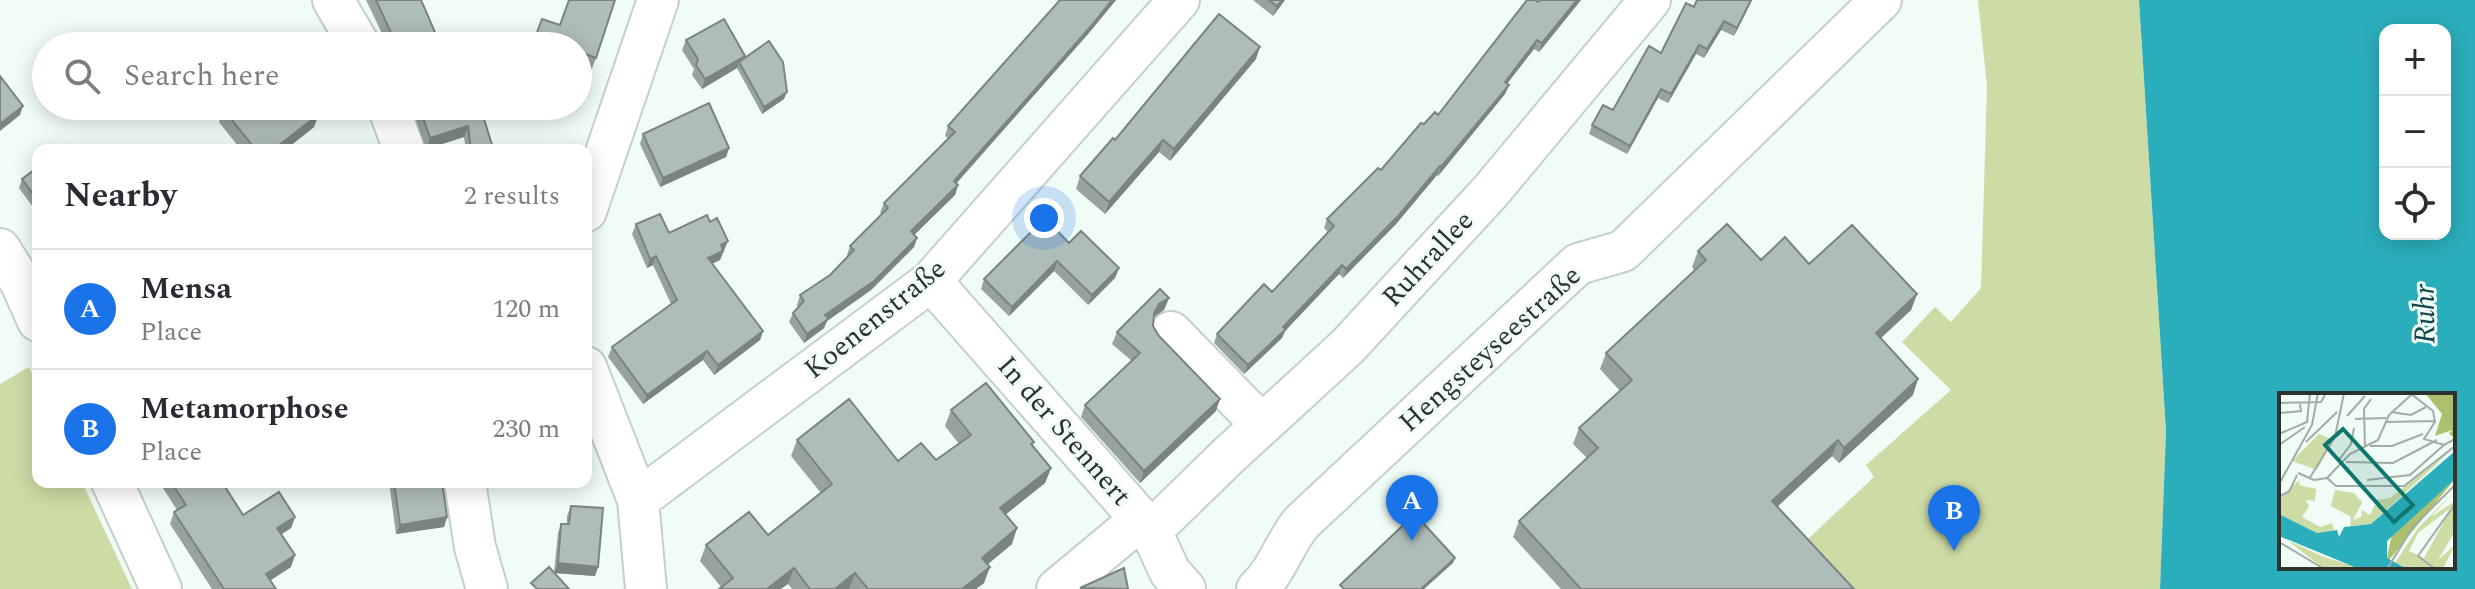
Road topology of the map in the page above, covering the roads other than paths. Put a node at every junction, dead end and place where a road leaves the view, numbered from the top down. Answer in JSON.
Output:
{"nodes":[{"id":1,"x":333,"y":0,"type":"edge"},
{"id":2,"x":658,"y":0,"type":"edge"},
{"id":3,"x":1179,"y":0,"type":"edge"},
{"id":4,"x":1650,"y":0,"type":"edge"},
{"id":5,"x":1881,"y":0,"type":"edge"},
{"id":6,"x":352,"y":32,"type":"edge"},
{"id":7,"x":393,"y":120,"type":"edge"},
{"id":8,"x":402,"y":144,"type":"edge"},
{"id":9,"x":592,"y":193,"type":"edge"},
{"id":10,"x":0,"y":249,"type":"edge"},
{"id":11,"x":931,"y":281,"type":"junction"},
{"id":12,"x":32,"y":308,"type":"edge"},
{"id":13,"x":1171,"y":332,"type":"dead end"},
{"id":14,"x":592,"y":382,"type":"edge"},
{"id":15,"x":1262,"y":425,"type":"junction"},
{"id":16,"x":115,"y":488,"type":"edge"},
{"id":17,"x":466,"y":488,"type":"edge"},
{"id":18,"x":638,"y":500,"type":"junction"},
{"id":19,"x":1146,"y":525,"type":"junction"},
{"id":20,"x":161,"y":589,"type":"edge"},
{"id":21,"x":487,"y":589,"type":"edge"},
{"id":22,"x":646,"y":589,"type":"edge"},
{"id":23,"x":1057,"y":589,"type":"edge"},
{"id":24,"x":1185,"y":589,"type":"edge"},
{"id":25,"x":1259,"y":589,"type":"edge"}],
"edges":[{"from":1,"to":6,"type":"street"},
{"from":2,"to":9,"type":"street"},
{"from":3,"to":11,"type":"street","name":"Koenenstraße"},
{"from":4,"to":15,"type":"street","name":"Ruhrallee"},
{"from":5,"to":25,"type":"street","name":"Hengsteyseestraße"},
{"from":7,"to":8,"type":"street"},
{"from":10,"to":12,"type":"street"},
{"from":11,"to":18,"type":"street","name":"Koenenstraße"},
{"from":11,"to":19,"type":"street","name":"In der Stennert"},
{"from":13,"to":15,"type":"street"},
{"from":14,"to":18,"type":"street"},
{"from":15,"to":19,"type":"street","name":"Ruhrallee"},
{"from":16,"to":20,"type":"street"},
{"from":17,"to":21,"type":"street"},
{"from":18,"to":22,"type":"street"},
{"from":19,"to":23,"type":"street","name":"Ruhrallee"},
{"from":19,"to":24,"type":"street","name":"In der Stennert"}]}
